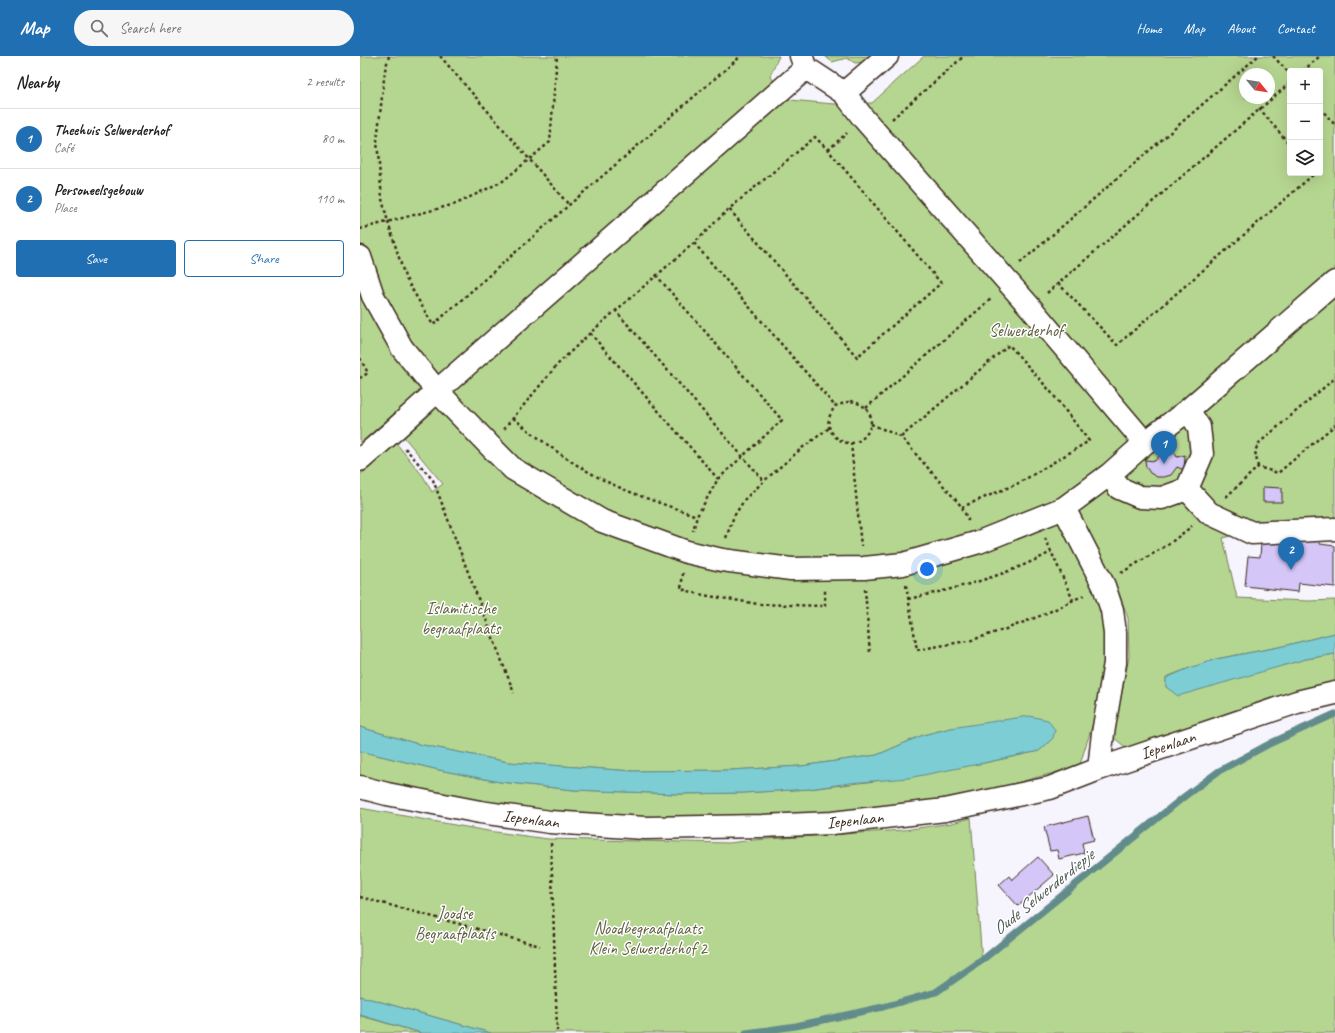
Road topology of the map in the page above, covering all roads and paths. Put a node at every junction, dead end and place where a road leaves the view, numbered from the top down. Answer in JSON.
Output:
{"nodes":[{"id":1,"x":389,"y":56,"type":"edge"},
{"id":2,"x":440,"y":56,"type":"edge"},
{"id":3,"x":557,"y":56,"type":"edge"},
{"id":4,"x":741,"y":56,"type":"edge"},
{"id":5,"x":887,"y":56,"type":"edge"},
{"id":6,"x":964,"y":56,"type":"edge"},
{"id":7,"x":1258,"y":56,"type":"edge"},
{"id":8,"x":1273,"y":56,"type":"edge"},
{"id":9,"x":1320,"y":56,"type":"edge"},
{"id":10,"x":803,"y":62,"type":"edge"},
{"id":11,"x":1306,"y":68,"type":"edge"},
{"id":12,"x":1287,"y":71,"type":"edge"},
{"id":13,"x":1287,"y":86,"type":"edge"},
{"id":14,"x":844,"y":93,"type":"junction"},
{"id":15,"x":1260,"y":108,"type":"junction"},
{"id":16,"x":1323,"y":111,"type":"edge"},
{"id":17,"x":1335,"y":125,"type":"edge"},
{"id":18,"x":877,"y":132,"type":"junction"},
{"id":19,"x":1287,"y":141,"type":"edge"},
{"id":20,"x":529,"y":160,"type":"junction"},
{"id":21,"x":1312,"y":176,"type":"edge"},
{"id":22,"x":568,"y":205,"type":"junction"},
{"id":23,"x":729,"y":209,"type":"junction"},
{"id":24,"x":388,"y":222,"type":"junction"},
{"id":25,"x":360,"y":229,"type":"edge"},
{"id":26,"x":694,"y":243,"type":"junction"},
{"id":27,"x":360,"y":257,"type":"edge"},
{"id":28,"x":656,"y":275,"type":"junction"},
{"id":29,"x":1006,"y":281,"type":"junction"},
{"id":30,"x":1335,"y":282,"type":"edge"},
{"id":31,"x":1058,"y":283,"type":"junction"},
{"id":32,"x":1030,"y":307,"type":"junction"},
{"id":33,"x":615,"y":310,"type":"junction"},
{"id":34,"x":590,"y":333,"type":"junction"},
{"id":35,"x":360,"y":358,"type":"edge"},
{"id":36,"x":360,"y":378,"type":"edge"},
{"id":37,"x":1335,"y":379,"type":"edge"},
{"id":38,"x":437,"y":391,"type":"junction"},
{"id":39,"x":835,"y":406,"type":"junction"},
{"id":40,"x":866,"y":408,"type":"junction"},
{"id":41,"x":1188,"y":410,"type":"junction"},
{"id":42,"x":513,"y":418,"type":"junction"},
{"id":43,"x":871,"y":424,"type":"junction"},
{"id":44,"x":829,"y":428,"type":"junction"},
{"id":45,"x":392,"y":432,"type":"junction"},
{"id":46,"x":901,"y":437,"type":"junction"},
{"id":47,"x":1145,"y":443,"type":"junction"},
{"id":48,"x":491,"y":447,"type":"junction"},
{"id":49,"x":742,"y":456,"type":"junction"},
{"id":50,"x":360,"y":460,"type":"edge"},
{"id":51,"x":1258,"y":467,"type":"dead end"},
{"id":52,"x":1110,"y":474,"type":"junction"},
{"id":53,"x":718,"y":479,"type":"junction"},
{"id":54,"x":764,"y":481,"type":"junction"},
{"id":55,"x":1187,"y":489,"type":"junction"},
{"id":56,"x":962,"y":507,"type":"junction"},
{"id":57,"x":1064,"y":508,"type":"junction"},
{"id":58,"x":697,"y":516,"type":"junction"},
{"id":59,"x":1036,"y":520,"type":"junction"},
{"id":60,"x":1335,"y":528,"type":"edge"},
{"id":61,"x":980,"y":542,"type":"junction"},
{"id":62,"x":687,"y":552,"type":"junction"},
{"id":63,"x":1051,"y":552,"type":"junction"},
{"id":64,"x":722,"y":560,"type":"junction"},
{"id":65,"x":824,"y":569,"type":"junction"},
{"id":66,"x":908,"y":599,"type":"dead end"},
{"id":67,"x":1073,"y":600,"type":"dead end"},
{"id":68,"x":514,"y":693,"type":"dead end"},
{"id":69,"x":1335,"y":693,"type":"edge"},
{"id":70,"x":1099,"y":769,"type":"junction"},
{"id":71,"x":360,"y":787,"type":"edge"},
{"id":72,"x":550,"y":822,"type":"junction"},
{"id":73,"x":360,"y":897,"type":"edge"},
{"id":74,"x":540,"y":946,"type":"dead end"},
{"id":75,"x":557,"y":1031,"type":"dead end"}],
"edges":[{"from":1,"to":24,"type":"path"},
{"from":2,"to":20,"type":"path"},
{"from":3,"to":20,"type":"path"},
{"from":4,"to":22,"type":"path"},
{"from":5,"to":14,"type":"street"},
{"from":6,"to":18,"type":"path"},
{"from":7,"to":29,"type":"path"},
{"from":8,"to":12,"type":"path"},
{"from":9,"to":11,"type":"path"},
{"from":10,"to":14,"type":"street"},
{"from":10,"to":38,"type":"street"},
{"from":13,"to":15,"type":"path"},
{"from":14,"to":18,"type":"street"},
{"from":15,"to":19,"type":"path"},
{"from":15,"to":31,"type":"path"},
{"from":16,"to":17,"type":"path"},
{"from":18,"to":29,"type":"street"},
{"from":20,"to":22,"type":"path"},
{"from":20,"to":24,"type":"path"},
{"from":21,"to":31,"type":"path"},
{"from":22,"to":24,"type":"path"},
{"from":23,"to":23,"type":"path"},
{"from":23,"to":26,"type":"path"},
{"from":24,"to":25,"type":"path"},
{"from":26,"to":28,"type":"path"},
{"from":26,"to":39,"type":"path"},
{"from":27,"to":38,"type":"street"},
{"from":28,"to":33,"type":"path"},
{"from":28,"to":49,"type":"path"},
{"from":29,"to":32,"type":"street"},
{"from":29,"to":40,"type":"path"},
{"from":30,"to":41,"type":"street"},
{"from":31,"to":32,"type":"path"},
{"from":32,"to":47,"type":"street"},
{"from":33,"to":34,"type":"path"},
{"from":33,"to":49,"type":"path"},
{"from":34,"to":42,"type":"path"},
{"from":34,"to":53,"type":"path"},
{"from":35,"to":36,"type":"path"},
{"from":37,"to":51,"type":"path"},
{"from":38,"to":45,"type":"street"},
{"from":38,"to":48,"type":"street"},
{"from":39,"to":40,"type":"path"},
{"from":39,"to":44,"type":"path"},
{"from":40,"to":43,"type":"path"},
{"from":41,"to":47,"type":"street"},
{"from":41,"to":55,"type":"street"},
{"from":42,"to":48,"type":"path"},
{"from":42,"to":58,"type":"path"},
{"from":43,"to":44,"type":"path"},
{"from":43,"to":46,"type":"path"},
{"from":44,"to":54,"type":"path"},
{"from":45,"to":50,"type":"street"},
{"from":45,"to":68,"type":"path"},
{"from":46,"to":56,"type":"path"},
{"from":46,"to":56,"type":"path"},
{"from":47,"to":52,"type":"street"},
{"from":48,"to":62,"type":"street"},
{"from":49,"to":53,"type":"path"},
{"from":49,"to":54,"type":"path"},
{"from":52,"to":55,"type":"street"},
{"from":52,"to":57,"type":"street"},
{"from":53,"to":58,"type":"path"},
{"from":54,"to":64,"type":"path"},
{"from":55,"to":60,"type":"street"},
{"from":56,"to":61,"type":"path"},
{"from":57,"to":59,"type":"street"},
{"from":57,"to":70,"type":"street"},
{"from":58,"to":62,"type":"path"},
{"from":59,"to":61,"type":"street"},
{"from":59,"to":63,"type":"path"},
{"from":61,"to":65,"type":"street"},
{"from":62,"to":64,"type":"street"},
{"from":62,"to":65,"type":"path"},
{"from":63,"to":66,"type":"path"},
{"from":63,"to":67,"type":"path"},
{"from":64,"to":65,"type":"street"},
{"from":69,"to":70,"type":"street","name":"Iepenlaan"},
{"from":70,"to":72,"type":"street","name":"Iepenlaan"},
{"from":71,"to":72,"type":"street","name":"Iepenlaan"},
{"from":72,"to":75,"type":"path"},
{"from":73,"to":74,"type":"path"}]}
